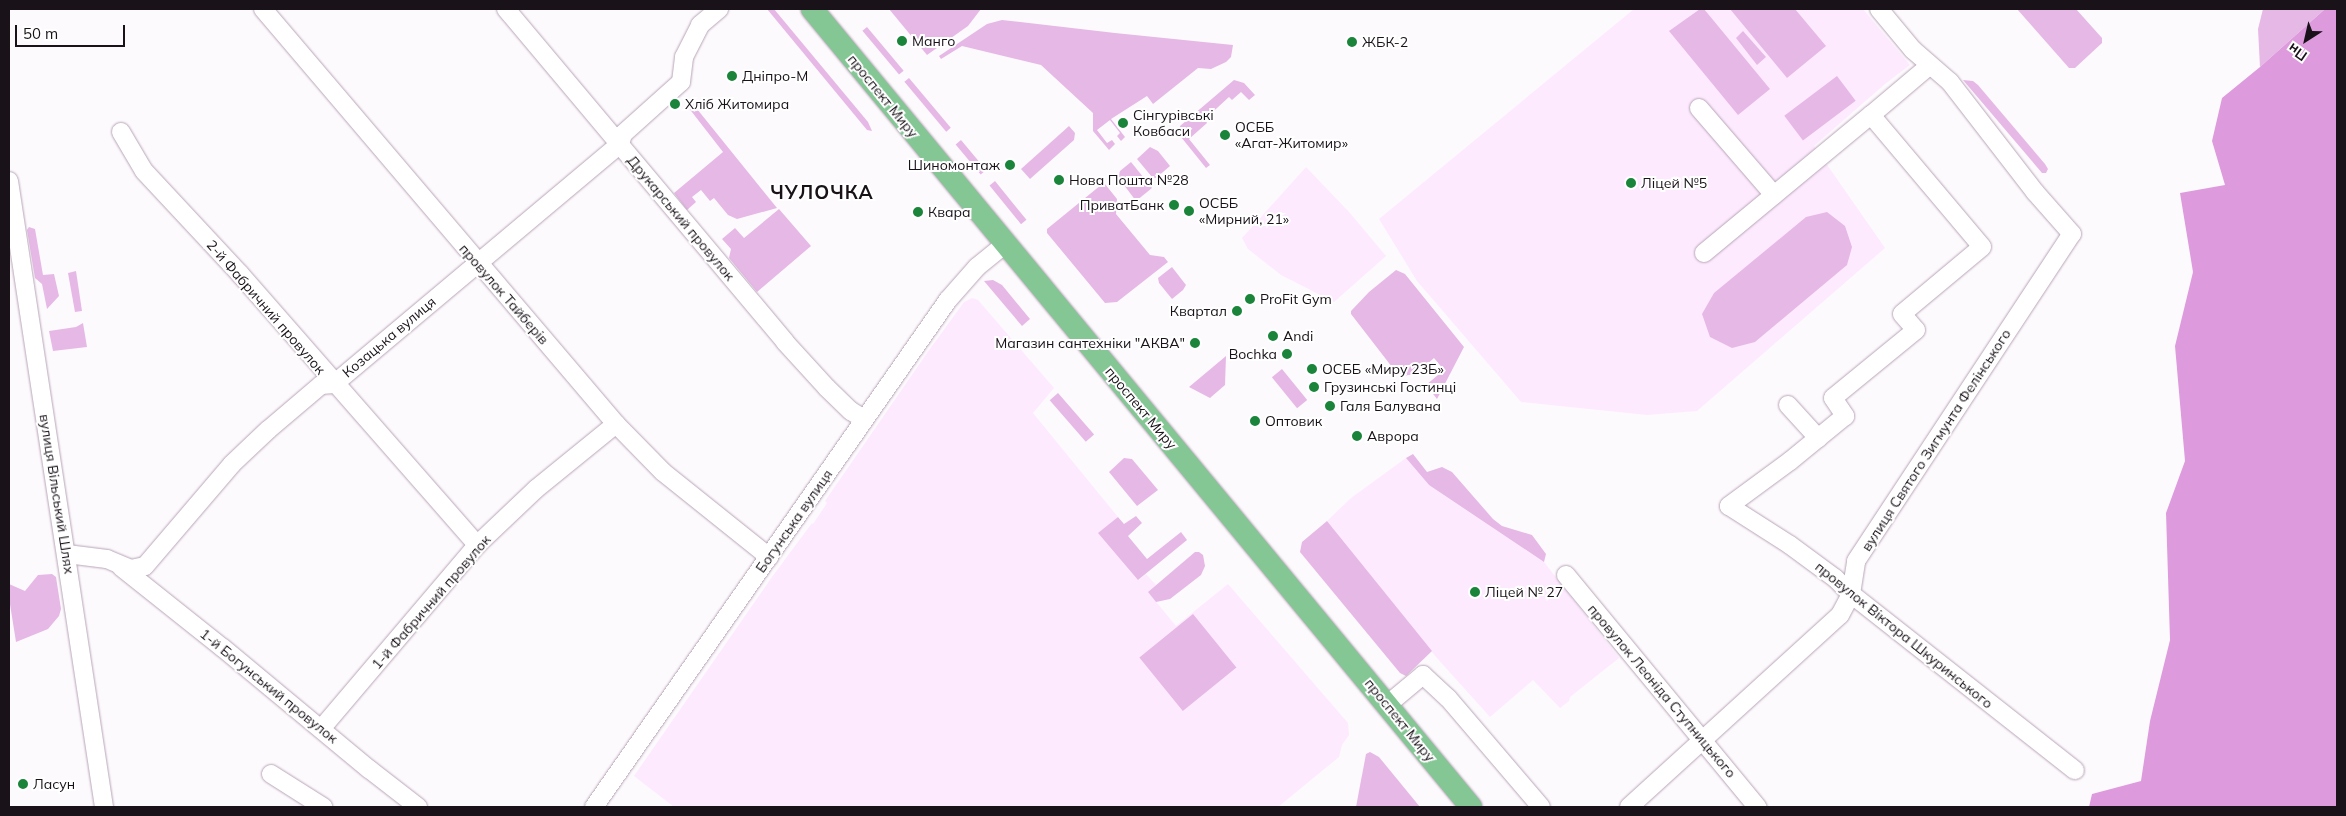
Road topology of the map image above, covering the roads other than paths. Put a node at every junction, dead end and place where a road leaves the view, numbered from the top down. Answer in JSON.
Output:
{"nodes":[{"id":1,"x":263,"y":9,"type":"edge"},
{"id":2,"x":506,"y":9,"type":"edge"},
{"id":3,"x":719,"y":9,"type":"edge"},
{"id":4,"x":812,"y":9,"type":"edge"},
{"id":5,"x":1879,"y":9,"type":"edge"},
{"id":6,"x":1929,"y":66,"type":"junction"},
{"id":7,"x":1699,"y":108,"type":"dead end"},
{"id":8,"x":1871,"y":115,"type":"junction"},
{"id":9,"x":120,"y":132,"type":"dead end"},
{"id":10,"x":620,"y":144,"type":"junction"},
{"id":11,"x":9,"y":181,"type":"edge"},
{"id":12,"x":1774,"y":195,"type":"junction"},
{"id":13,"x":1005,"y":244,"type":"junction"},
{"id":14,"x":1704,"y":253,"type":"dead end"},
{"id":15,"x":478,"y":264,"type":"junction"},
{"id":16,"x":334,"y":384,"type":"junction"},
{"id":17,"x":1788,"y":405,"type":"dead end"},
{"id":18,"x":864,"y":419,"type":"junction"},
{"id":19,"x":616,"y":424,"type":"junction"},
{"id":20,"x":1818,"y":438,"type":"junction"},
{"id":21,"x":478,"y":545,"type":"junction"},
{"id":22,"x":67,"y":554,"type":"junction"},
{"id":23,"x":769,"y":557,"type":"junction"},
{"id":24,"x":119,"y":566,"type":"junction"},
{"id":25,"x":1566,"y":576,"type":"dead end"},
{"id":26,"x":1851,"y":594,"type":"junction"},
{"id":27,"x":1387,"y":705,"type":"junction"},
{"id":28,"x":321,"y":729,"type":"junction"},
{"id":29,"x":1702,"y":740,"type":"junction"},
{"id":30,"x":2075,"y":770,"type":"dead end"},
{"id":31,"x":270,"y":774,"type":"dead end"},
{"id":32,"x":104,"y":807,"type":"edge"},
{"id":33,"x":323,"y":807,"type":"edge"},
{"id":34,"x":418,"y":807,"type":"edge"},
{"id":35,"x":594,"y":807,"type":"edge"},
{"id":36,"x":1471,"y":807,"type":"edge"},
{"id":37,"x":1541,"y":807,"type":"edge"},
{"id":38,"x":1630,"y":807,"type":"edge"},
{"id":39,"x":1758,"y":807,"type":"edge"}],
"edges":[{"from":1,"to":15,"type":"street","name":"провулок Тайберів"},
{"from":2,"to":10,"type":"street","name":"Друкарський провулок"},
{"from":3,"to":10,"type":"street","name":"Козацька вулиця"},
{"from":4,"to":13,"type":"main road","name":"проспект Миру"},
{"from":5,"to":6,"type":"street"},
{"from":6,"to":8,"type":"street"},
{"from":6,"to":26,"type":"street","name":"вулиця Святого Зигмунта Фелінського"},
{"from":7,"to":12,"type":"street"},
{"from":8,"to":12,"type":"street"},
{"from":8,"to":20,"type":"street"},
{"from":9,"to":16,"type":"street","name":"2-й Фабричний провулок"},
{"from":10,"to":15,"type":"street","name":"Козацька вулиця"},
{"from":10,"to":18,"type":"street","name":"Друкарський провулок"},
{"from":11,"to":22,"type":"street","name":"вулиця Вільський Шлях"},
{"from":12,"to":14,"type":"street"},
{"from":13,"to":18,"type":"street","name":"Богунська вулиця"},
{"from":13,"to":27,"type":"main road","name":"проспект Миру"},
{"from":15,"to":16,"type":"street","name":"Козацька вулиця"},
{"from":15,"to":19,"type":"street","name":"провулок Тайберів"},
{"from":16,"to":21,"type":"street","name":"2-й Фабричний провулок"},
{"from":16,"to":24,"type":"street","name":"Козацька вулиця"},
{"from":17,"to":20,"type":"street"},
{"from":18,"to":23,"type":"street","name":"Богунська вулиця"},
{"from":19,"to":21,"type":"street","name":"1-й Фабричний провулок"},
{"from":19,"to":23,"type":"street","name":"провулок Тайберів"},
{"from":20,"to":26,"type":"street","name":"провулок Віктора Шкуринського"},
{"from":21,"to":28,"type":"street","name":"1-й Фабричний провулок"},
{"from":22,"to":24,"type":"street","name":"Козацька вулиця"},
{"from":22,"to":32,"type":"street","name":"вулиця Вільський Шлях"},
{"from":23,"to":35,"type":"street","name":"Богунська вулиця"},
{"from":24,"to":28,"type":"street","name":"1-й Богунський провулок"},
{"from":25,"to":29,"type":"street","name":"провулок Леоніда Ступницького"},
{"from":26,"to":29,"type":"street","name":"вулиця Святого Зигмунта Фелінського"},
{"from":26,"to":30,"type":"street","name":"провулок Віктора Шкуринського"},
{"from":27,"to":36,"type":"main road","name":"проспект Миру"},
{"from":27,"to":37,"type":"street"},
{"from":28,"to":34,"type":"street","name":"1-й Богунський провулок"},
{"from":29,"to":38,"type":"street","name":"вулиця Святого Зигмунта Фелінського"},
{"from":29,"to":39,"type":"street","name":"провулок Леоніда Ступницького"},
{"from":31,"to":33,"type":"street"}]}
